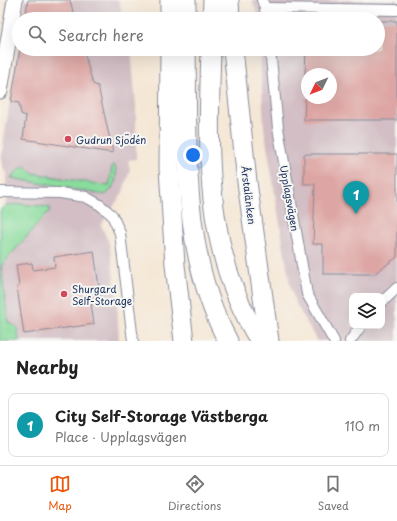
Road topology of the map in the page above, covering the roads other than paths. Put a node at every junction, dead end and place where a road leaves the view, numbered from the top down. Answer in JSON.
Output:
{"nodes":[{"id":1,"x":15,"y":0,"type":"edge"},
{"id":2,"x":170,"y":0,"type":"edge"},
{"id":3,"x":186,"y":0,"type":"edge"},
{"id":4,"x":213,"y":0,"type":"edge"},
{"id":5,"x":229,"y":0,"type":"edge"},
{"id":6,"x":264,"y":4,"type":"edge"},
{"id":7,"x":397,"y":10,"type":"edge"},
{"id":8,"x":13,"y":12,"type":"edge"},
{"id":9,"x":170,"y":12,"type":"edge"},
{"id":10,"x":186,"y":12,"type":"edge"},
{"id":11,"x":212,"y":12,"type":"edge"},
{"id":12,"x":230,"y":12,"type":"edge"},
{"id":13,"x":12,"y":18,"type":"edge"},
{"id":14,"x":170,"y":56,"type":"edge"},
{"id":15,"x":186,"y":56,"type":"edge"},
{"id":16,"x":211,"y":56,"type":"edge"},
{"id":17,"x":234,"y":56,"type":"edge"},
{"id":18,"x":271,"y":56,"type":"edge"},
{"id":19,"x":0,"y":91,"type":"edge"},
{"id":20,"x":0,"y":192,"type":"edge"},
{"id":21,"x":397,"y":288,"type":"edge"},
{"id":22,"x":385,"y":299,"type":"edge"},
{"id":23,"x":359,"y":329,"type":"edge"},
{"id":24,"x":256,"y":334,"type":"edge"},
{"id":25,"x":134,"y":341,"type":"edge"},
{"id":26,"x":184,"y":341,"type":"edge"},
{"id":27,"x":228,"y":341,"type":"edge"},
{"id":28,"x":269,"y":341,"type":"edge"},
{"id":29,"x":334,"y":341,"type":"edge"},
{"id":30,"x":350,"y":341,"type":"edge"}],
"edges":[{"from":1,"to":8,"type":"street"},
{"from":2,"to":9,"type":"highway"},
{"from":3,"to":10,"type":"highway"},
{"from":4,"to":11,"type":"highway"},
{"from":5,"to":12,"type":"highway"},
{"from":6,"to":7,"type":"street"},
{"from":13,"to":19,"type":"street"},
{"from":14,"to":26,"type":"highway"},
{"from":15,"to":27,"type":"highway"},
{"from":16,"to":24,"type":"highway"},
{"from":17,"to":28,"type":"highway","name":"Årstalänken"},
{"from":18,"to":29,"type":"street","name":"Upplagsvägen"},
{"from":20,"to":25,"type":"street"},
{"from":21,"to":22,"type":"street"},
{"from":23,"to":30,"type":"street"}]}
